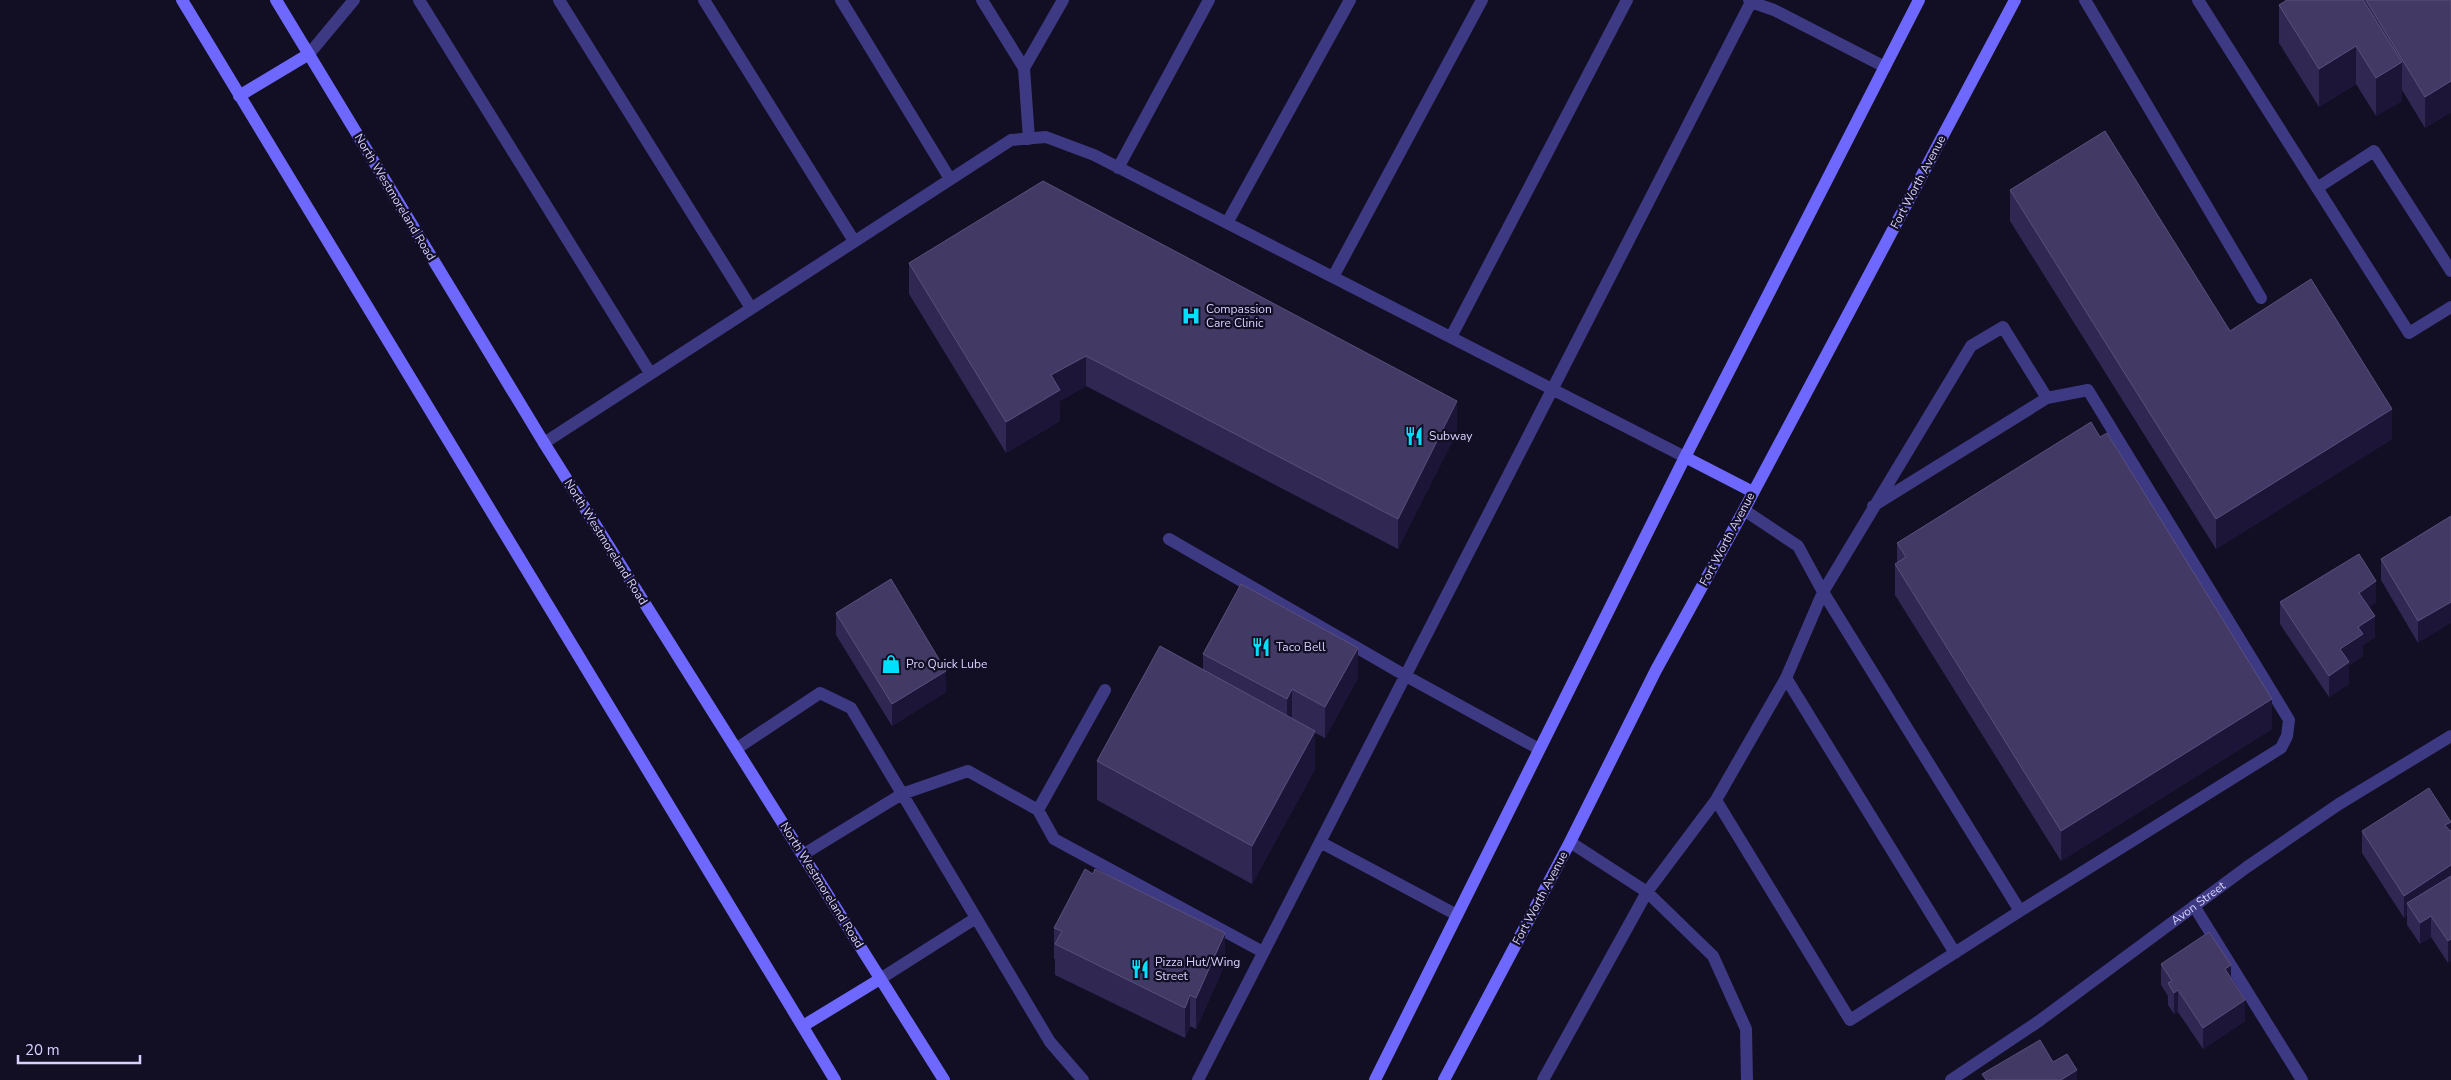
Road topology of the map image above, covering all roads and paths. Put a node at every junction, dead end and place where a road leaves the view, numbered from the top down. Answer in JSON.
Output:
{"nodes":[{"id":1,"x":182,"y":0,"type":"edge"},
{"id":2,"x":276,"y":0,"type":"edge"},
{"id":3,"x":354,"y":0,"type":"edge"},
{"id":4,"x":419,"y":0,"type":"edge"},
{"id":5,"x":559,"y":0,"type":"edge"},
{"id":6,"x":704,"y":0,"type":"edge"},
{"id":7,"x":841,"y":0,"type":"edge"},
{"id":8,"x":982,"y":0,"type":"edge"},
{"id":9,"x":1063,"y":0,"type":"edge"},
{"id":10,"x":1209,"y":0,"type":"edge"},
{"id":11,"x":1350,"y":0,"type":"edge"},
{"id":12,"x":1482,"y":0,"type":"edge"},
{"id":13,"x":1627,"y":0,"type":"edge"},
{"id":14,"x":1919,"y":0,"type":"edge"},
{"id":15,"x":2015,"y":0,"type":"edge"},
{"id":16,"x":2086,"y":0,"type":"edge"},
{"id":17,"x":2198,"y":0,"type":"edge"},
{"id":18,"x":1751,"y":1,"type":"edge"},
{"id":19,"x":309,"y":54,"type":"junction"},
{"id":20,"x":1024,"y":68,"type":"junction"},
{"id":21,"x":1885,"y":68,"type":"junction"},
{"id":22,"x":239,"y":96,"type":"junction"},
{"id":23,"x":1028,"y":139,"type":"junction"},
{"id":24,"x":1118,"y":168,"type":"junction"},
{"id":25,"x":950,"y":179,"type":"junction"},
{"id":26,"x":2318,"y":188,"type":"junction"},
{"id":27,"x":1227,"y":223,"type":"junction"},
{"id":28,"x":854,"y":242,"type":"junction"},
{"id":29,"x":2451,"y":272,"type":"edge"},
{"id":30,"x":1333,"y":277,"type":"junction"},
{"id":31,"x":2261,"y":298,"type":"dead end"},
{"id":32,"x":2451,"y":307,"type":"edge"},
{"id":33,"x":751,"y":308,"type":"junction"},
{"id":34,"x":1451,"y":337,"type":"junction"},
{"id":35,"x":650,"y":374,"type":"junction"},
{"id":36,"x":1552,"y":389,"type":"junction"},
{"id":37,"x":2047,"y":398,"type":"junction"},
{"id":38,"x":544,"y":442,"type":"junction"},
{"id":39,"x":1685,"y":457,"type":"junction"},
{"id":40,"x":1753,"y":492,"type":"junction"},
{"id":41,"x":1873,"y":506,"type":"junction"},
{"id":42,"x":1744,"y":510,"type":"junction"},
{"id":43,"x":1169,"y":539,"type":"dead end"},
{"id":44,"x":1823,"y":592,"type":"junction"},
{"id":45,"x":1406,"y":676,"type":"junction"},
{"id":46,"x":1786,"y":678,"type":"junction"},
{"id":47,"x":1105,"y":690,"type":"dead end"},
{"id":48,"x":2451,"y":736,"type":"edge"},
{"id":49,"x":736,"y":749,"type":"junction"},
{"id":50,"x":1539,"y":749,"type":"junction"},
{"id":51,"x":902,"y":794,"type":"junction"},
{"id":52,"x":1716,"y":800,"type":"junction"},
{"id":53,"x":1038,"y":810,"type":"junction"},
{"id":54,"x":1320,"y":842,"type":"junction"},
{"id":55,"x":1570,"y":842,"type":"junction"},
{"id":56,"x":804,"y":854,"type":"junction"},
{"id":57,"x":1647,"y":892,"type":"junction"},
{"id":58,"x":2194,"y":906,"type":"junction"},
{"id":59,"x":2020,"y":911,"type":"junction"},
{"id":60,"x":1456,"y":915,"type":"junction"},
{"id":61,"x":976,"y":918,"type":"junction"},
{"id":62,"x":1263,"y":952,"type":"junction"},
{"id":63,"x":1955,"y":953,"type":"junction"},
{"id":64,"x":880,"y":979,"type":"junction"},
{"id":65,"x":803,"y":1026,"type":"junction"},
{"id":66,"x":835,"y":1080,"type":"edge"},
{"id":67,"x":944,"y":1080,"type":"edge"},
{"id":68,"x":1083,"y":1080,"type":"edge"},
{"id":69,"x":1198,"y":1080,"type":"edge"},
{"id":70,"x":1375,"y":1080,"type":"edge"},
{"id":71,"x":1444,"y":1080,"type":"edge"},
{"id":72,"x":1543,"y":1080,"type":"edge"},
{"id":73,"x":1747,"y":1080,"type":"edge"},
{"id":74,"x":1951,"y":1080,"type":"edge"},
{"id":75,"x":2302,"y":1080,"type":"edge"}],
"edges":[{"from":1,"to":22,"type":"main road"},
{"from":2,"to":19,"type":"main road","name":"North Westmoreland Road"},
{"from":3,"to":19,"type":"street"},
{"from":4,"to":35,"type":"street"},
{"from":5,"to":33,"type":"street"},
{"from":6,"to":28,"type":"street"},
{"from":7,"to":25,"type":"street"},
{"from":8,"to":20,"type":"street"},
{"from":9,"to":20,"type":"street"},
{"from":10,"to":24,"type":"street"},
{"from":11,"to":27,"type":"street"},
{"from":12,"to":30,"type":"street"},
{"from":13,"to":34,"type":"street"},
{"from":14,"to":21,"type":"main road"},
{"from":15,"to":40,"type":"main road","name":"Fort Worth Avenue"},
{"from":16,"to":31,"type":"street"},
{"from":17,"to":26,"type":"street"},
{"from":18,"to":21,"type":"street"},
{"from":18,"to":36,"type":"street"},
{"from":19,"to":22,"type":"main road"},
{"from":19,"to":38,"type":"main road","name":"North Westmoreland Road"},
{"from":20,"to":23,"type":"street"},
{"from":21,"to":39,"type":"main road"},
{"from":22,"to":65,"type":"main road"},
{"from":23,"to":24,"type":"street"},
{"from":23,"to":25,"type":"street"},
{"from":24,"to":27,"type":"street"},
{"from":25,"to":28,"type":"street"},
{"from":26,"to":29,"type":"street"},
{"from":26,"to":32,"type":"street"},
{"from":27,"to":30,"type":"street"},
{"from":28,"to":33,"type":"street"},
{"from":30,"to":34,"type":"street"},
{"from":33,"to":35,"type":"street"},
{"from":34,"to":36,"type":"street"},
{"from":35,"to":38,"type":"street"},
{"from":36,"to":39,"type":"street"},
{"from":36,"to":45,"type":"street"},
{"from":37,"to":41,"type":"street"},
{"from":37,"to":41,"type":"street"},
{"from":37,"to":59,"type":"street"},
{"from":38,"to":49,"type":"main road","name":"North Westmoreland Road"},
{"from":39,"to":40,"type":"main road"},
{"from":39,"to":50,"type":"main road"},
{"from":40,"to":42,"type":"main road","name":"Fort Worth Avenue"},
{"from":41,"to":44,"type":"street"},
{"from":42,"to":44,"type":"street"},
{"from":42,"to":55,"type":"main road","name":"Fort Worth Avenue"},
{"from":43,"to":45,"type":"street"},
{"from":44,"to":46,"type":"street"},
{"from":44,"to":59,"type":"street"},
{"from":45,"to":50,"type":"street"},
{"from":45,"to":54,"type":"street"},
{"from":46,"to":52,"type":"street"},
{"from":46,"to":63,"type":"street"},
{"from":47,"to":53,"type":"street"},
{"from":48,"to":58,"type":"street","name":"Avon Street"},
{"from":49,"to":51,"type":"street"},
{"from":49,"to":56,"type":"main road","name":"North Westmoreland Road"},
{"from":50,"to":60,"type":"main road"},
{"from":51,"to":53,"type":"street"},
{"from":51,"to":56,"type":"street"},
{"from":51,"to":61,"type":"street"},
{"from":52,"to":57,"type":"street"},
{"from":52,"to":63,"type":"street"},
{"from":53,"to":62,"type":"street"},
{"from":54,"to":60,"type":"street"},
{"from":54,"to":62,"type":"street"},
{"from":55,"to":57,"type":"street"},
{"from":55,"to":71,"type":"main road","name":"Fort Worth Avenue"},
{"from":56,"to":64,"type":"main road","name":"North Westmoreland Road"},
{"from":57,"to":72,"type":"street"},
{"from":57,"to":73,"type":"street"},
{"from":58,"to":74,"type":"street","name":"Avon Street"},
{"from":58,"to":75,"type":"street"},
{"from":59,"to":63,"type":"street"},
{"from":60,"to":70,"type":"main road"},
{"from":61,"to":64,"type":"street"},
{"from":61,"to":68,"type":"street"},
{"from":62,"to":69,"type":"street"},
{"from":64,"to":65,"type":"main road"},
{"from":64,"to":67,"type":"main road","name":"North Westmoreland Road"},
{"from":65,"to":66,"type":"main road"}]}
